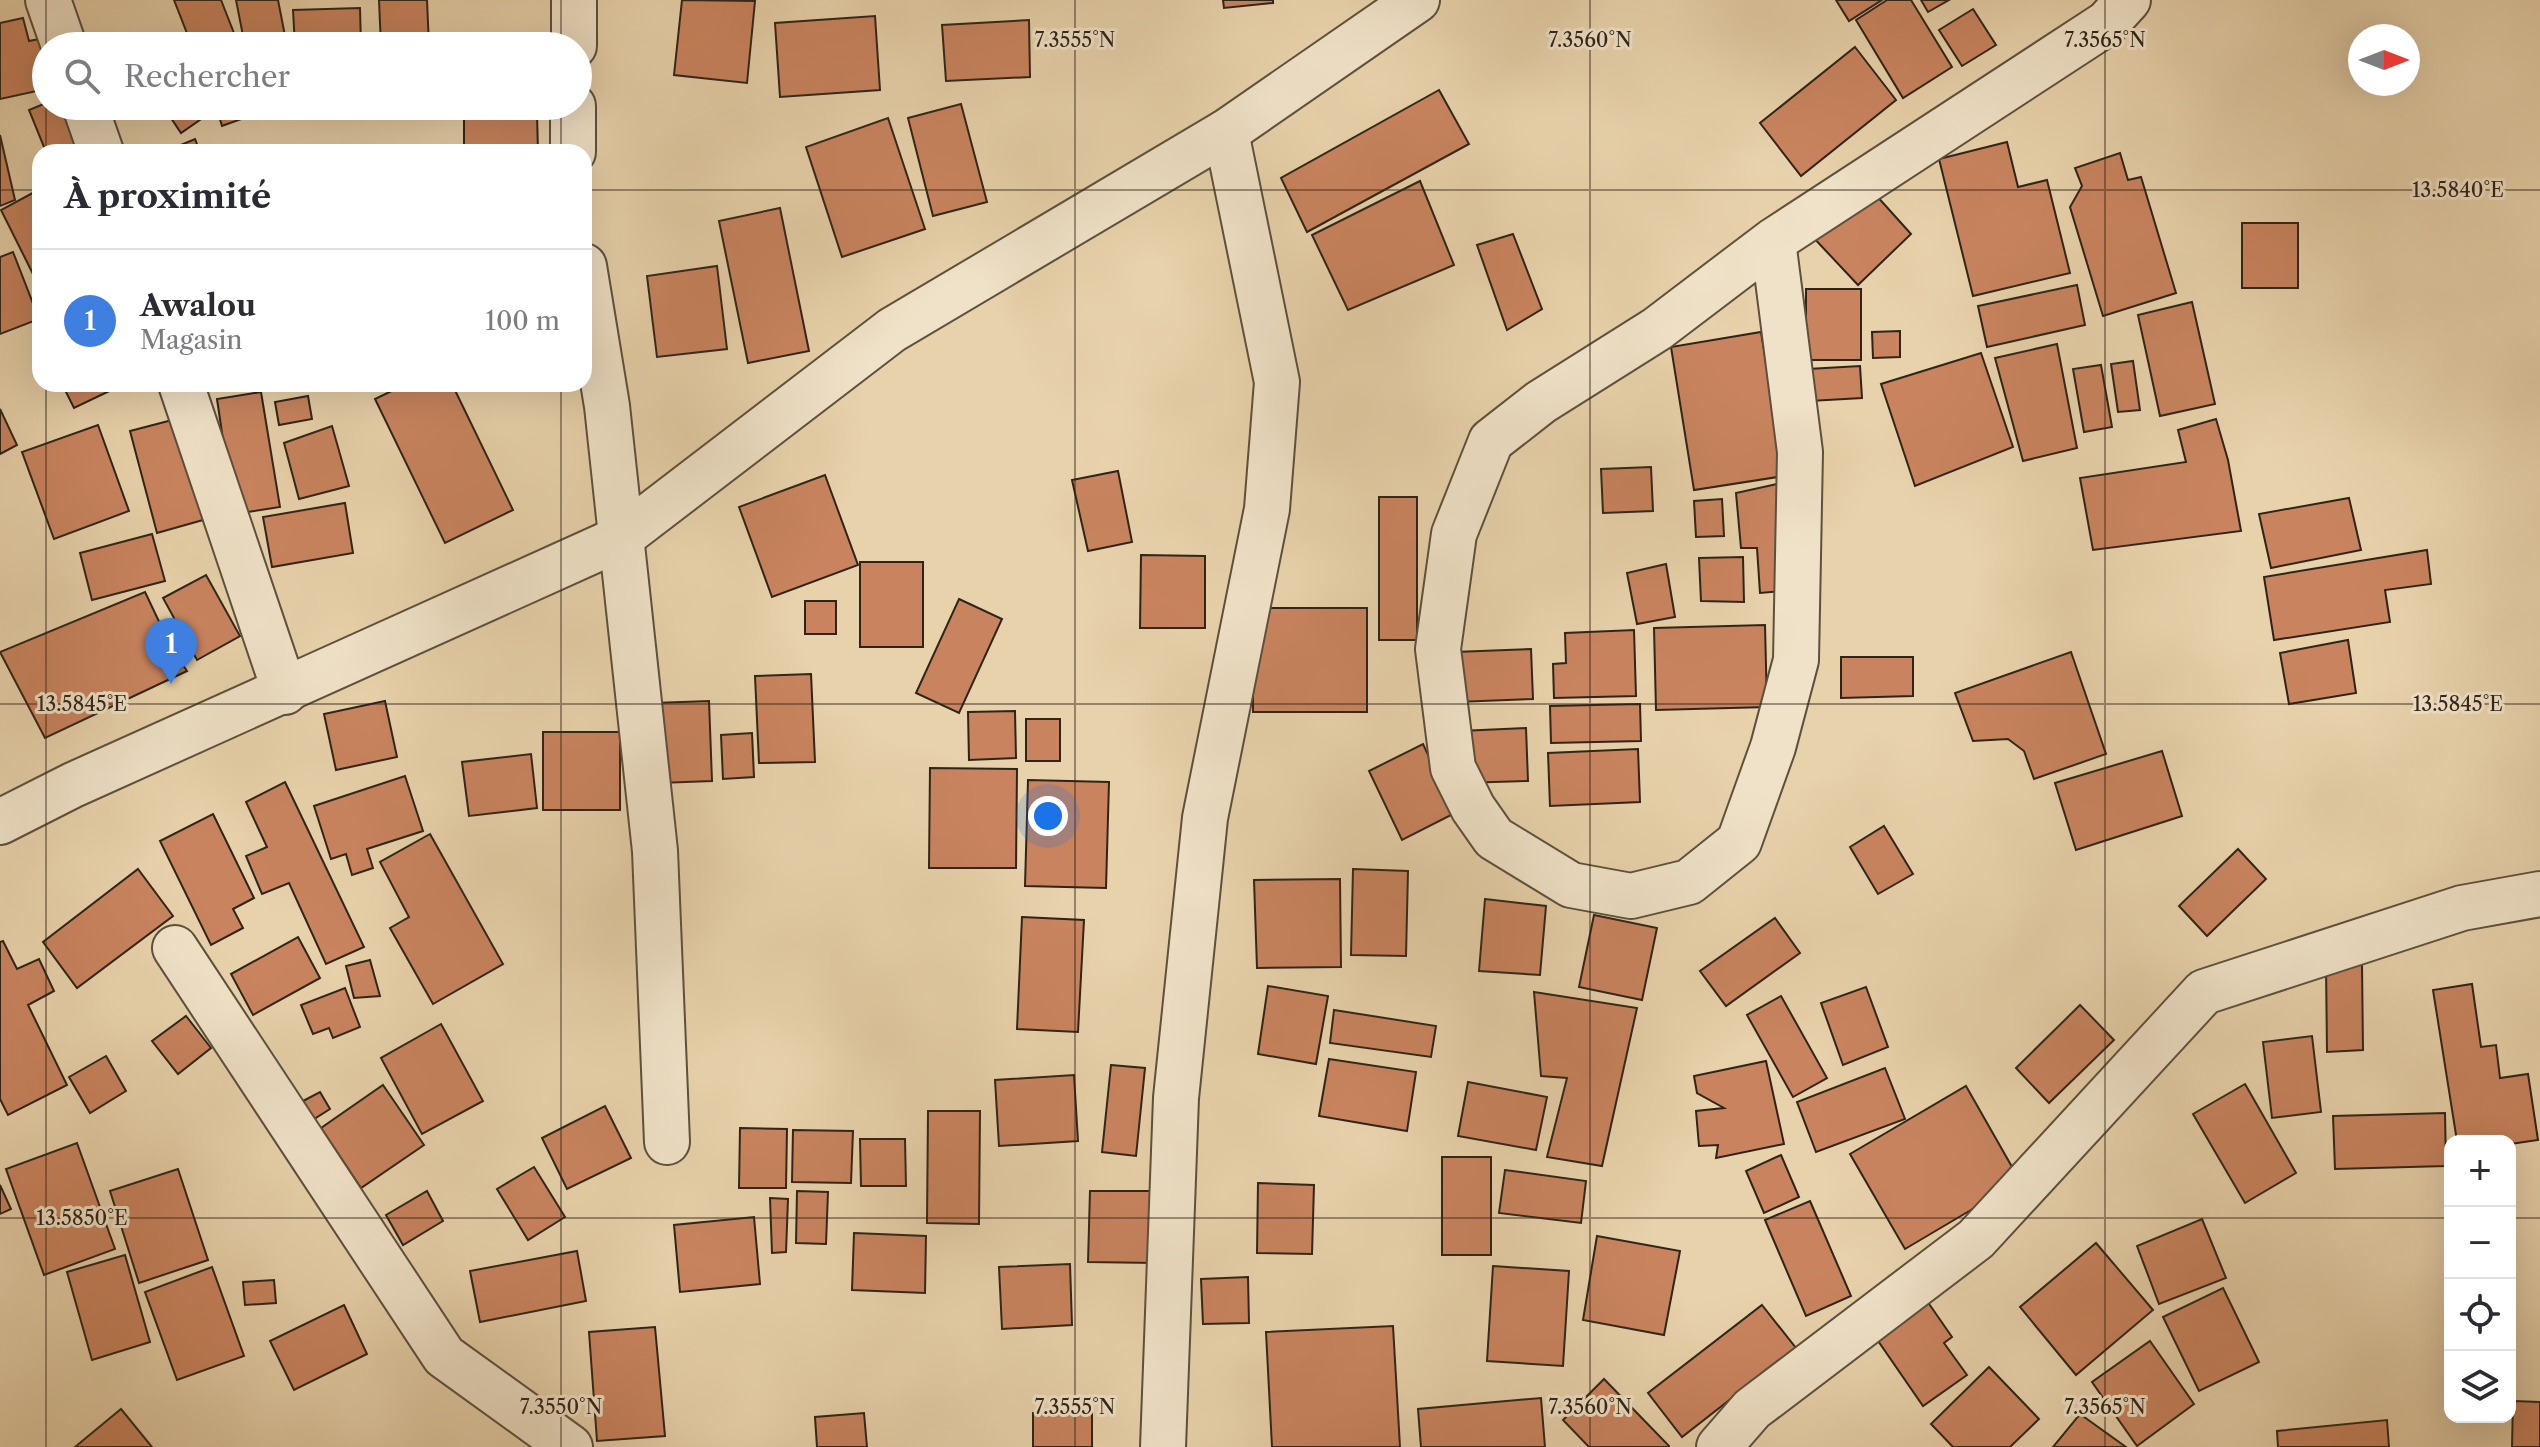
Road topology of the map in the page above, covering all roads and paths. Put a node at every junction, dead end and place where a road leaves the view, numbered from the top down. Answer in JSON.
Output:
{"nodes":[{"id":1,"x":48,"y":0,"type":"edge"},
{"id":2,"x":574,"y":0,"type":"edge"},
{"id":3,"x":1417,"y":0,"type":"edge"},
{"id":4,"x":2128,"y":0,"type":"edge"},
{"id":5,"x":59,"y":32,"type":"edge"},
{"id":6,"x":574,"y":32,"type":"edge"},
{"id":7,"x":90,"y":120,"type":"edge"},
{"id":8,"x":573,"y":120,"type":"edge"},
{"id":9,"x":1226,"y":132,"type":"junction"},
{"id":10,"x":98,"y":144,"type":"edge"},
{"id":11,"x":573,"y":144,"type":"edge"},
{"id":12,"x":1773,"y":241,"type":"junction"},
{"id":13,"x":592,"y":315,"type":"edge"},
{"id":14,"x":184,"y":392,"type":"edge"},
{"id":15,"x":619,"y":539,"type":"junction"},
{"id":16,"x":285,"y":692,"type":"junction"},
{"id":17,"x":0,"y":822,"type":"edge"},
{"id":18,"x":2540,"y":894,"type":"edge"},
{"id":19,"x":175,"y":948,"type":"dead end"},
{"id":20,"x":667,"y":1142,"type":"dead end"},
{"id":21,"x":570,"y":1447,"type":"edge"},
{"id":22,"x":1163,"y":1447,"type":"edge"},
{"id":23,"x":1719,"y":1447,"type":"edge"}],
"edges":[{"from":1,"to":5,"type":"street"},
{"from":2,"to":6,"type":"street"},
{"from":3,"to":9,"type":"street"},
{"from":4,"to":12,"type":"street"},
{"from":7,"to":10,"type":"street"},
{"from":8,"to":11,"type":"street"},
{"from":9,"to":15,"type":"street"},
{"from":9,"to":22,"type":"street"},
{"from":12,"to":12,"type":"street"},
{"from":13,"to":15,"type":"street"},
{"from":14,"to":16,"type":"street"},
{"from":15,"to":16,"type":"street"},
{"from":15,"to":20,"type":"street"},
{"from":16,"to":17,"type":"street"},
{"from":18,"to":23,"type":"street"},
{"from":19,"to":21,"type":"street"}]}
